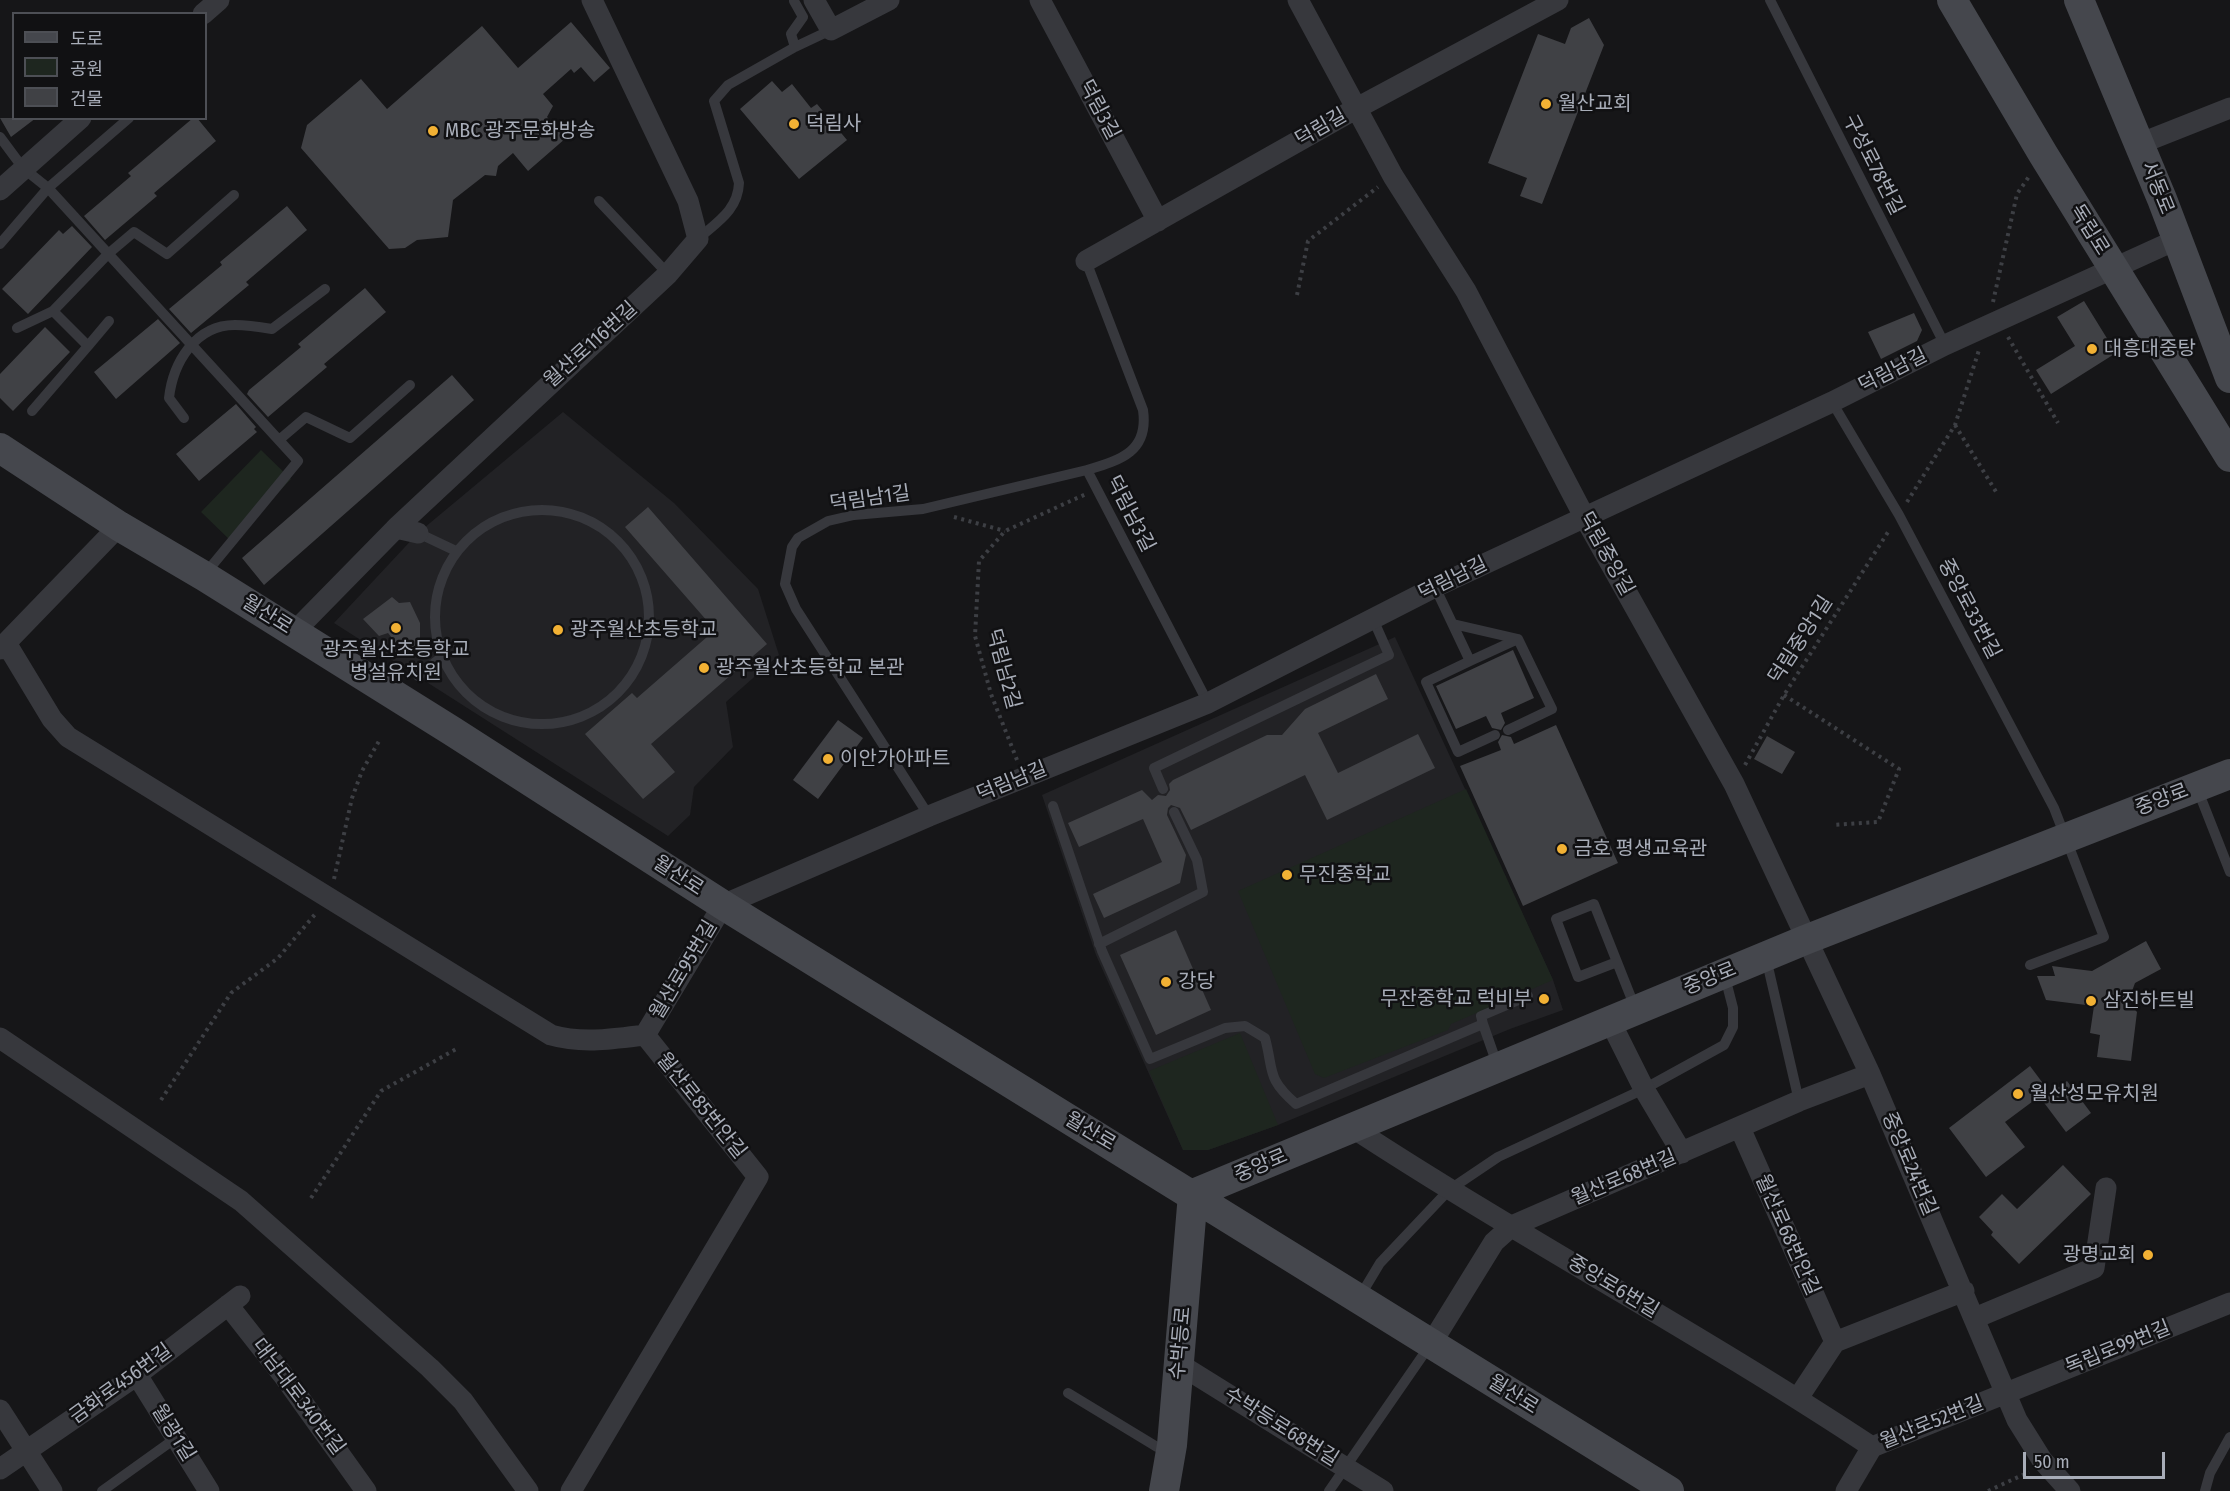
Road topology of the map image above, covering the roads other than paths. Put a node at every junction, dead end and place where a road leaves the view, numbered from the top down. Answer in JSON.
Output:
{"nodes":[{"id":1,"x":219,"y":0,"type":"edge"},
{"id":2,"x":592,"y":0,"type":"edge"},
{"id":3,"x":814,"y":0,"type":"edge"},
{"id":4,"x":889,"y":0,"type":"edge"},
{"id":5,"x":1040,"y":0,"type":"edge"},
{"id":6,"x":1298,"y":0,"type":"edge"},
{"id":7,"x":1558,"y":0,"type":"edge"},
{"id":8,"x":1770,"y":0,"type":"edge"},
{"id":9,"x":1952,"y":0,"type":"edge"},
{"id":10,"x":2079,"y":0,"type":"edge"},
{"id":11,"x":794,"y":1,"type":"edge"},
{"id":12,"x":206,"y":12,"type":"edge"},
{"id":13,"x":831,"y":30,"type":"junction"},
{"id":14,"x":795,"y":47,"type":"junction"},
{"id":15,"x":1357,"y":108,"type":"junction"},
{"id":16,"x":2230,"y":108,"type":"edge"},
{"id":17,"x":79,"y":120,"type":"edge"},
{"id":18,"x":127,"y":120,"type":"edge"},
{"id":19,"x":0,"y":137,"type":"edge"},
{"id":20,"x":2139,"y":144,"type":"junction"},
{"id":21,"x":23,"y":168,"type":"junction"},
{"id":22,"x":48,"y":188,"type":"junction"},
{"id":23,"x":0,"y":190,"type":"edge"},
{"id":24,"x":234,"y":195,"type":"dead end"},
{"id":25,"x":599,"y":201,"type":"dead end"},
{"id":26,"x":1158,"y":221,"type":"junction"},
{"id":27,"x":698,"y":239,"type":"junction"},
{"id":28,"x":2178,"y":239,"type":"junction"},
{"id":29,"x":0,"y":244,"type":"edge"},
{"id":30,"x":108,"y":254,"type":"junction"},
{"id":31,"x":1086,"y":261,"type":"joint"},
{"id":32,"x":2113,"y":268,"type":"junction"},
{"id":33,"x":668,"y":274,"type":"junction"},
{"id":34,"x":324,"y":289,"type":"dead end"},
{"id":35,"x":53,"y":311,"type":"junction"},
{"id":36,"x":109,"y":321,"type":"dead end"},
{"id":37,"x":17,"y":328,"type":"dead end"},
{"id":38,"x":191,"y":343,"type":"junction"},
{"id":39,"x":1945,"y":345,"type":"junction"},
{"id":40,"x":88,"y":346,"type":"junction"},
{"id":41,"x":2230,"y":378,"type":"edge"},
{"id":42,"x":410,"y":385,"type":"dead end"},
{"id":43,"x":1832,"y":402,"type":"junction"},
{"id":44,"x":32,"y":411,"type":"dead end"},
{"id":45,"x":184,"y":418,"type":"dead end"},
{"id":46,"x":279,"y":440,"type":"junction"},
{"id":47,"x":0,"y":448,"type":"edge"},
{"id":48,"x":2230,"y":457,"type":"edge"},
{"id":49,"x":1087,"y":470,"type":"junction"},
{"id":50,"x":1585,"y":518,"type":"junction"},
{"id":51,"x":119,"y":526,"type":"junction"},
{"id":52,"x":396,"y":528,"type":"junction"},
{"id":53,"x":418,"y":533,"type":"joint"},
{"id":54,"x":456,"y":551,"type":"junction"},
{"id":55,"x":204,"y":576,"type":"junction"},
{"id":56,"x":1435,"y":586,"type":"junction"},
{"id":57,"x":1373,"y":620,"type":"junction"},
{"id":58,"x":1453,"y":624,"type":"junction"},
{"id":59,"x":294,"y":632,"type":"junction"},
{"id":60,"x":1518,"y":639,"type":"junction"},
{"id":61,"x":3,"y":646,"type":"edge"},
{"id":62,"x":442,"y":657,"type":"junction"},
{"id":63,"x":1470,"y":662,"type":"junction"},
{"id":64,"x":418,"y":676,"type":"dead end"},
{"id":65,"x":1208,"y":704,"type":"junction"},
{"id":66,"x":1508,"y":730,"type":"dead end"},
{"id":67,"x":1495,"y":735,"type":"dead end"},
{"id":68,"x":2230,"y":774,"type":"edge"},
{"id":69,"x":2197,"y":787,"type":"junction"},
{"id":70,"x":1163,"y":789,"type":"dead end"},
{"id":71,"x":1053,"y":806,"type":"dead end"},
{"id":72,"x":1174,"y":812,"type":"dead end"},
{"id":73,"x":929,"y":816,"type":"junction"},
{"id":74,"x":2066,"y":837,"type":"junction"},
{"id":75,"x":2230,"y":872,"type":"edge"},
{"id":76,"x":723,"y":904,"type":"junction"},
{"id":77,"x":1805,"y":940,"type":"junction"},
{"id":78,"x":1100,"y":944,"type":"junction"},
{"id":79,"x":1766,"y":956,"type":"junction"},
{"id":80,"x":1617,"y":962,"type":"junction"},
{"id":81,"x":2030,"y":965,"type":"dead end"},
{"id":82,"x":1724,"y":973,"type":"junction"},
{"id":83,"x":1528,"y":996,"type":"dead end"},
{"id":84,"x":1623,"y":1016,"type":"junction"},
{"id":85,"x":1484,"y":1024,"type":"junction"},
{"id":86,"x":645,"y":1035,"type":"junction"},
{"id":87,"x":0,"y":1038,"type":"edge"},
{"id":88,"x":1497,"y":1068,"type":"junction"},
{"id":89,"x":1870,"y":1074,"type":"junction"},
{"id":90,"x":1644,"y":1089,"type":"junction"},
{"id":91,"x":1798,"y":1101,"type":"junction"},
{"id":92,"x":1353,"y":1128,"type":"junction"},
{"id":93,"x":1740,"y":1128,"type":"junction"},
{"id":94,"x":1682,"y":1153,"type":"junction"},
{"id":95,"x":2106,"y":1188,"type":"dead end"},
{"id":96,"x":1449,"y":1190,"type":"junction"},
{"id":97,"x":1193,"y":1194,"type":"junction"},
{"id":98,"x":1512,"y":1226,"type":"junction"},
{"id":99,"x":1964,"y":1291,"type":"junction"},
{"id":100,"x":1359,"y":1298,"type":"junction"},
{"id":101,"x":234,"y":1301,"type":"joint"},
{"id":102,"x":2230,"y":1303,"type":"edge"},
{"id":103,"x":1975,"y":1318,"type":"junction"},
{"id":104,"x":1835,"y":1342,"type":"junction"},
{"id":105,"x":1431,"y":1344,"type":"junction"},
{"id":106,"x":1179,"y":1364,"type":"junction"},
{"id":107,"x":137,"y":1375,"type":"junction"},
{"id":108,"x":1068,"y":1393,"type":"dead end"},
{"id":109,"x":2005,"y":1393,"type":"junction"},
{"id":110,"x":1798,"y":1398,"type":"junction"},
{"id":111,"x":0,"y":1410,"type":"edge"},
{"id":112,"x":2230,"y":1437,"type":"edge"},
{"id":113,"x":176,"y":1438,"type":"junction"},
{"id":114,"x":1172,"y":1444,"type":"junction"},
{"id":115,"x":1872,"y":1447,"type":"junction"},
{"id":116,"x":26,"y":1451,"type":"junction"},
{"id":117,"x":1346,"y":1467,"type":"junction"},
{"id":118,"x":0,"y":1469,"type":"edge"},
{"id":119,"x":52,"y":1491,"type":"edge"},
{"id":120,"x":102,"y":1491,"type":"edge"},
{"id":121,"x":208,"y":1491,"type":"edge"},
{"id":122,"x":366,"y":1491,"type":"edge"},
{"id":123,"x":528,"y":1491,"type":"edge"},
{"id":124,"x":571,"y":1491,"type":"edge"},
{"id":125,"x":1164,"y":1491,"type":"edge"},
{"id":126,"x":1329,"y":1491,"type":"edge"},
{"id":127,"x":1383,"y":1491,"type":"edge"},
{"id":128,"x":1669,"y":1491,"type":"edge"},
{"id":129,"x":1846,"y":1491,"type":"edge"},
{"id":130,"x":2070,"y":1491,"type":"edge"},
{"id":131,"x":2205,"y":1491,"type":"edge"}],
"edges":[{"from":1,"to":12,"type":"street"},
{"from":2,"to":27,"type":"street"},
{"from":3,"to":13,"type":"street"},
{"from":4,"to":13,"type":"street"},
{"from":5,"to":26,"type":"street","name":"덕림3길"},
{"from":6,"to":15,"type":"street","name":"덕림중앙길"},
{"from":7,"to":15,"type":"street","name":"덕림길"},
{"from":8,"to":39,"type":"lane","name":"구성로78번길"},
{"from":9,"to":32,"type":"street","name":"독립로"},
{"from":10,"to":20,"type":"street","name":"서동로"},
{"from":11,"to":14,"type":"lane"},
{"from":13,"to":14,"type":"lane"},
{"from":14,"to":27,"type":"lane"},
{"from":15,"to":26,"type":"street","name":"덕림길"},
{"from":15,"to":50,"type":"street","name":"덕림중앙길"},
{"from":16,"to":20,"type":"street"},
{"from":17,"to":21,"type":"street"},
{"from":18,"to":22,"type":"lane"},
{"from":19,"to":21,"type":"lane"},
{"from":20,"to":28,"type":"street","name":"서동로"},
{"from":21,"to":22,"type":"lane"},
{"from":21,"to":23,"type":"street"},
{"from":22,"to":29,"type":"lane"},
{"from":22,"to":30,"type":"lane"},
{"from":24,"to":30,"type":"lane"},
{"from":25,"to":33,"type":"lane"},
{"from":26,"to":31,"type":"street","name":"덕림길"},
{"from":27,"to":33,"type":"street","name":"월산로116번길"},
{"from":28,"to":32,"type":"street","name":"덕림남길"},
{"from":28,"to":41,"type":"street","name":"서동로"},
{"from":30,"to":35,"type":"lane"},
{"from":30,"to":38,"type":"lane"},
{"from":31,"to":49,"type":"lane","name":"덕림남3길"},
{"from":32,"to":39,"type":"street","name":"덕림남길"},
{"from":32,"to":48,"type":"street","name":"독립로"},
{"from":33,"to":52,"type":"street","name":"월산로116번길"},
{"from":34,"to":38,"type":"lane"},
{"from":35,"to":37,"type":"lane"},
{"from":35,"to":40,"type":"lane"},
{"from":36,"to":40,"type":"lane"},
{"from":38,"to":45,"type":"lane"},
{"from":38,"to":46,"type":"lane"},
{"from":39,"to":43,"type":"street","name":"덕림남길"},
{"from":40,"to":44,"type":"lane"},
{"from":42,"to":46,"type":"lane"},
{"from":43,"to":50,"type":"street","name":"덕림남길"},
{"from":43,"to":74,"type":"lane","name":"중앙로33번길"},
{"from":46,"to":55,"type":"lane"},
{"from":47,"to":51,"type":"street","name":"월산로"},
{"from":49,"to":65,"type":"lane","name":"덕림남3길"},
{"from":49,"to":73,"type":"lane","name":"덕림남1길"},
{"from":50,"to":56,"type":"street","name":"덕림남길"},
{"from":50,"to":77,"type":"street","name":"덕림중앙길"},
{"from":51,"to":55,"type":"street","name":"월산로"},
{"from":51,"to":61,"type":"street"},
{"from":52,"to":53,"type":"street"},
{"from":52,"to":59,"type":"street","name":"월산로116번길"},
{"from":53,"to":54,"type":"lane"},
{"from":54,"to":62,"type":"lane"},
{"from":54,"to":62,"type":"lane"},
{"from":55,"to":59,"type":"street","name":"월산로"},
{"from":56,"to":57,"type":"street","name":"덕림남길"},
{"from":56,"to":58,"type":"lane"},
{"from":57,"to":65,"type":"street","name":"덕림남길"},
{"from":57,"to":70,"type":"lane"},
{"from":58,"to":60,"type":"lane"},
{"from":58,"to":63,"type":"lane"},
{"from":59,"to":76,"type":"street","name":"월산로"},
{"from":60,"to":63,"type":"lane"},
{"from":60,"to":66,"type":"lane"},
{"from":61,"to":86,"type":"street"},
{"from":62,"to":64,"type":"lane"},
{"from":63,"to":67,"type":"lane"},
{"from":65,"to":73,"type":"street","name":"덕림남길"},
{"from":68,"to":69,"type":"street","name":"중앙로"},
{"from":69,"to":74,"type":"street","name":"중앙로"},
{"from":69,"to":75,"type":"lane"},
{"from":71,"to":78,"type":"lane"},
{"from":72,"to":78,"type":"lane"},
{"from":73,"to":76,"type":"street","name":"덕림남길"},
{"from":74,"to":77,"type":"street","name":"중앙로"},
{"from":74,"to":81,"type":"lane","name":"중앙로33번길"},
{"from":76,"to":86,"type":"street","name":"월산로95번길"},
{"from":76,"to":97,"type":"street","name":"월산로"},
{"from":77,"to":79,"type":"street","name":"중앙로"},
{"from":77,"to":89,"type":"street","name":"중앙로24번길"},
{"from":78,"to":85,"type":"lane"},
{"from":79,"to":82,"type":"street","name":"중앙로"},
{"from":79,"to":91,"type":"lane"},
{"from":80,"to":80,"type":"lane"},
{"from":80,"to":84,"type":"lane"},
{"from":82,"to":84,"type":"street","name":"중앙로"},
{"from":82,"to":90,"type":"lane"},
{"from":83,"to":85,"type":"lane"},
{"from":84,"to":88,"type":"street","name":"중앙로"},
{"from":84,"to":90,"type":"street"},
{"from":85,"to":88,"type":"lane"},
{"from":86,"to":124,"type":"street","name":"월산로85번안길"},
{"from":87,"to":123,"type":"street"},
{"from":88,"to":92,"type":"street","name":"중앙로"},
{"from":89,"to":91,"type":"street","name":"월산로68번길"},
{"from":89,"to":99,"type":"street","name":"중앙로24번길"},
{"from":90,"to":94,"type":"street"},
{"from":90,"to":96,"type":"lane"},
{"from":91,"to":93,"type":"street","name":"월산로68번길"},
{"from":92,"to":96,"type":"street","name":"중앙로6번길"},
{"from":92,"to":97,"type":"street","name":"중앙로"},
{"from":93,"to":94,"type":"street","name":"월산로68번길"},
{"from":93,"to":104,"type":"street","name":"월산로68번안길"},
{"from":94,"to":98,"type":"street","name":"월산로68번길"},
{"from":95,"to":103,"type":"street"},
{"from":96,"to":98,"type":"street","name":"중앙로6번길"},
{"from":96,"to":100,"type":"lane"},
{"from":97,"to":100,"type":"street","name":"월산로"},
{"from":97,"to":106,"type":"street","name":"수박등로"},
{"from":98,"to":105,"type":"street","name":"월산로68번길"},
{"from":98,"to":110,"type":"street","name":"중앙로6번길"},
{"from":99,"to":103,"type":"street","name":"중앙로24번길"},
{"from":99,"to":104,"type":"street"},
{"from":100,"to":105,"type":"street","name":"월산로"},
{"from":101,"to":107,"type":"street","name":"금화로456번길"},
{"from":101,"to":122,"type":"street","name":"대남대로340번길"},
{"from":102,"to":109,"type":"street","name":"독립로99번길"},
{"from":103,"to":109,"type":"street","name":"중앙로24번길"},
{"from":104,"to":110,"type":"street"},
{"from":105,"to":117,"type":"lane"},
{"from":105,"to":128,"type":"street","name":"월산로"},
{"from":106,"to":114,"type":"street","name":"수박등로"},
{"from":106,"to":117,"type":"street","name":"수박등로68번길"},
{"from":107,"to":113,"type":"street","name":"월광1길"},
{"from":107,"to":116,"type":"street","name":"금화로456번길"},
{"from":108,"to":114,"type":"lane"},
{"from":109,"to":115,"type":"street","name":"월산로52번길"},
{"from":109,"to":130,"type":"street","name":"중앙로24번길"},
{"from":110,"to":115,"type":"street","name":"중앙로6번길"},
{"from":111,"to":116,"type":"street"},
{"from":112,"to":131,"type":"lane"},
{"from":113,"to":120,"type":"lane"},
{"from":113,"to":121,"type":"street","name":"월광1길"},
{"from":114,"to":125,"type":"street","name":"수박등로"},
{"from":115,"to":129,"type":"street","name":"월산로52번길"},
{"from":116,"to":118,"type":"street","name":"금화로456번길"},
{"from":116,"to":119,"type":"street"},
{"from":117,"to":126,"type":"lane"},
{"from":117,"to":127,"type":"street","name":"수박등로68번길"}]}
